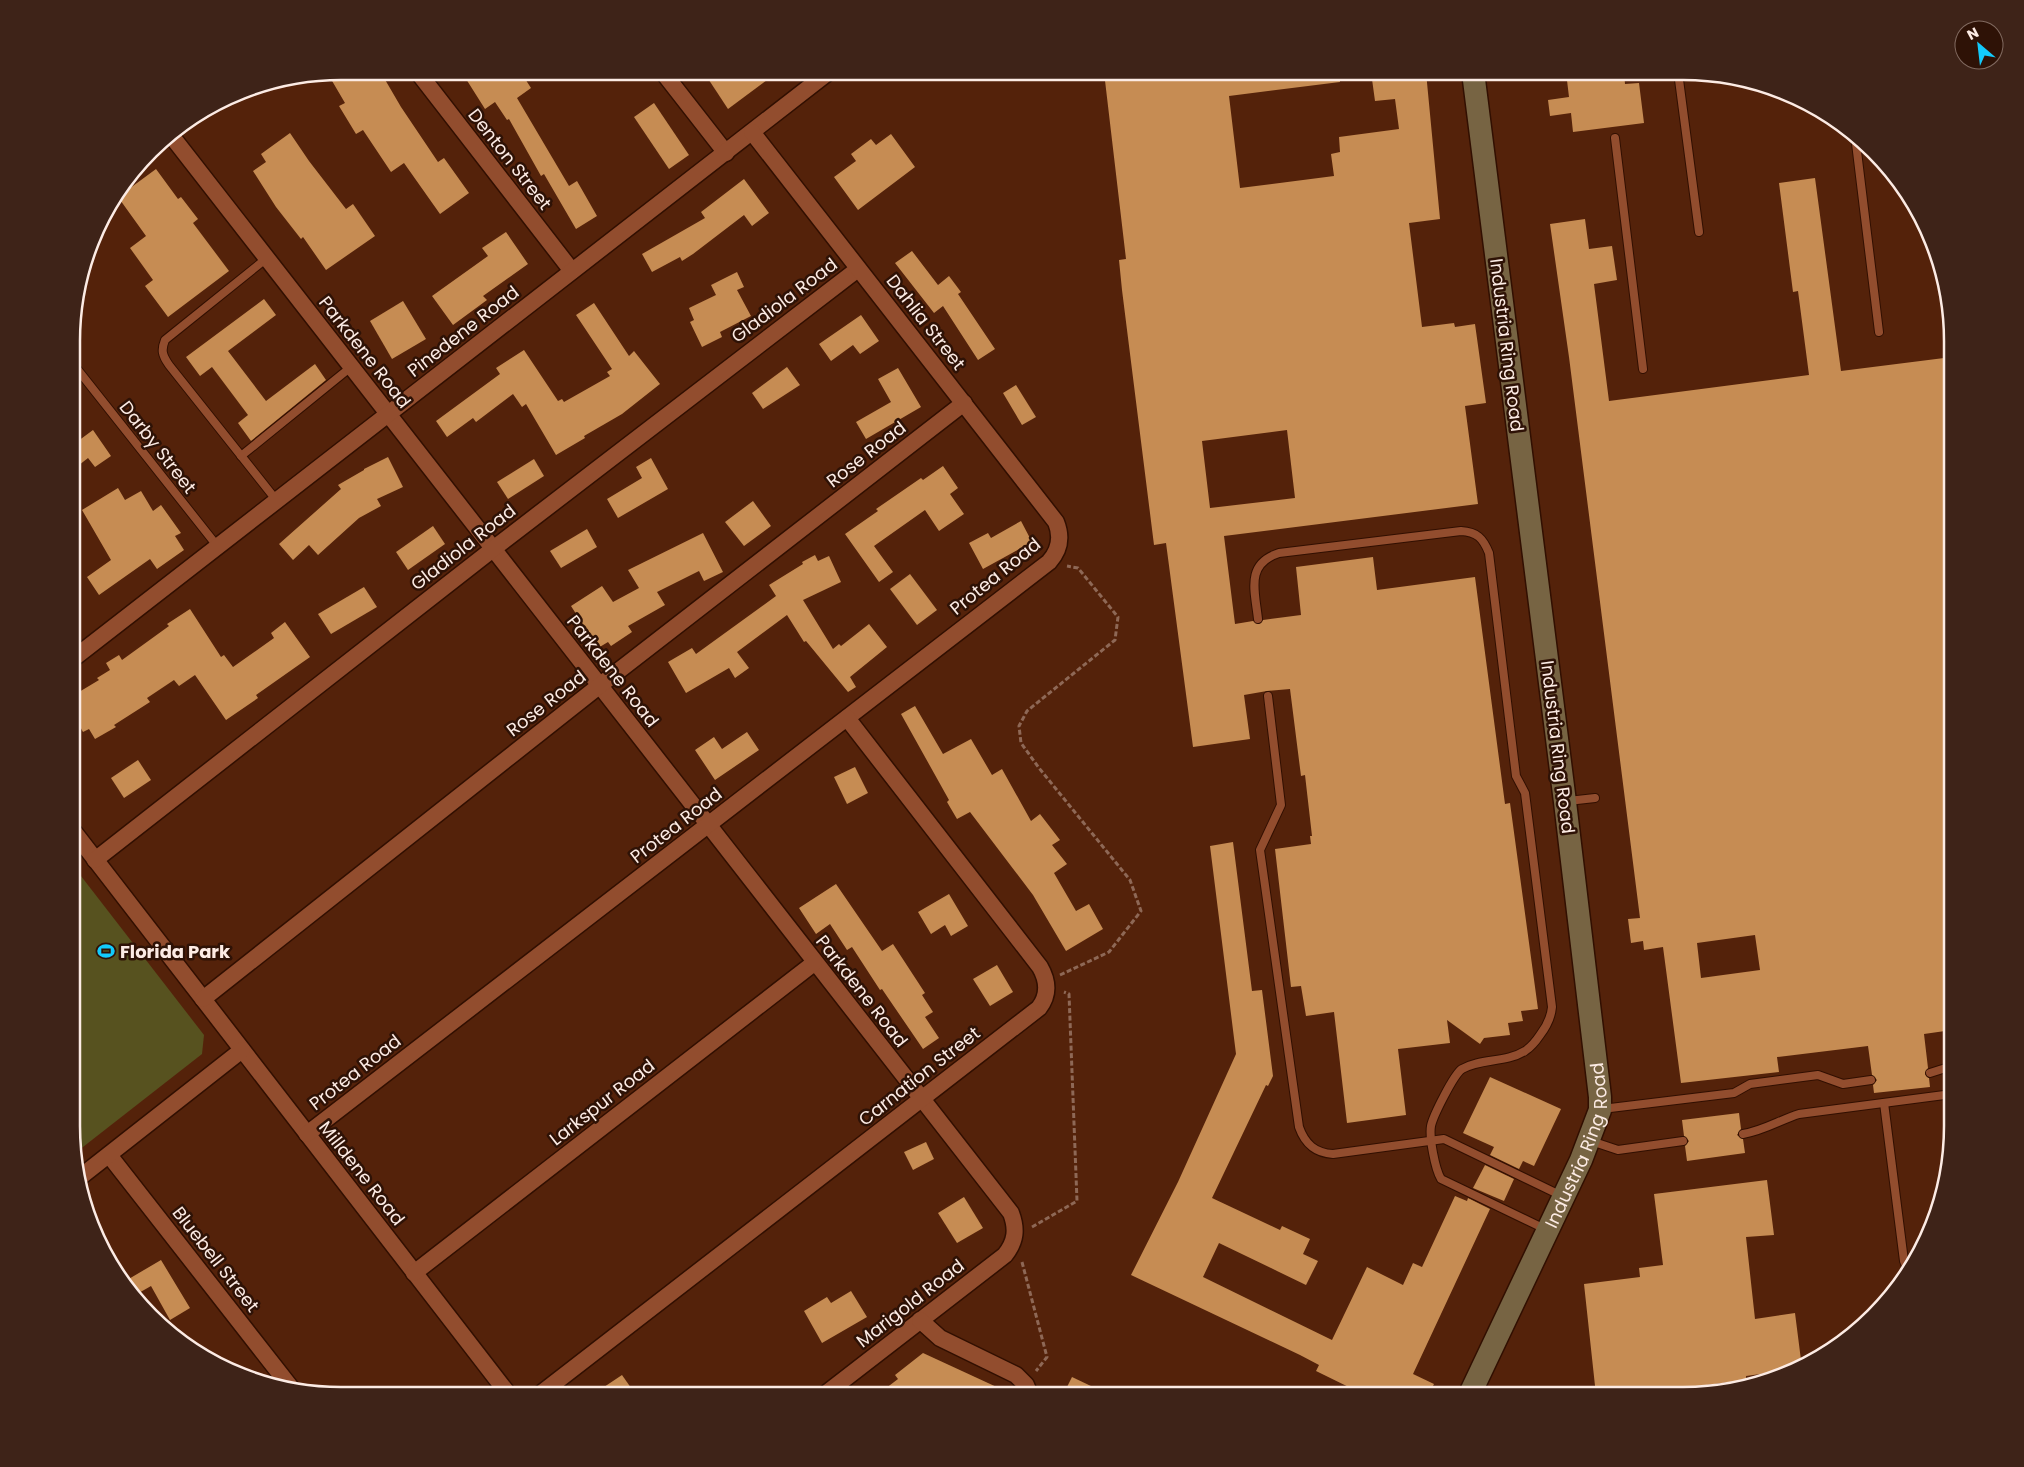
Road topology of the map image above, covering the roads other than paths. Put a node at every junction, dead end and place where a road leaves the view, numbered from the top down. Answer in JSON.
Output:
{"nodes":[{"id":1,"x":424,"y":80,"type":"edge"},
{"id":2,"x":669,"y":80,"type":"edge"},
{"id":3,"x":820,"y":80,"type":"edge"},
{"id":4,"x":1474,"y":80,"type":"edge"},
{"id":5,"x":1679,"y":80,"type":"edge"},
{"id":6,"x":752,"y":132,"type":"junction"},
{"id":7,"x":1615,"y":138,"type":"dead end"},
{"id":8,"x":175,"y":140,"type":"edge"},
{"id":9,"x":1857,"y":147,"type":"edge"},
{"id":10,"x":726,"y":153,"type":"junction"},
{"id":11,"x":1699,"y":232,"type":"dead end"},
{"id":12,"x":267,"y":258,"type":"junction"},
{"id":13,"x":858,"y":269,"type":"junction"},
{"id":14,"x":572,"y":271,"type":"junction"},
{"id":15,"x":1880,"y":332,"type":"dead end"},
{"id":16,"x":351,"y":367,"type":"junction"},
{"id":17,"x":1643,"y":369,"type":"dead end"},
{"id":18,"x":80,"y":373,"type":"edge"},
{"id":19,"x":964,"y":403,"type":"junction"},
{"id":20,"x":388,"y":415,"type":"junction"},
{"id":21,"x":241,"y":456,"type":"junction"},
{"id":22,"x":277,"y":501,"type":"junction"},
{"id":23,"x":1060,"y":540,"type":"joint"},
{"id":24,"x":218,"y":547,"type":"junction"},
{"id":25,"x":492,"y":549,"type":"junction"},
{"id":26,"x":1258,"y":619,"type":"dead end"},
{"id":27,"x":80,"y":653,"type":"edge"},
{"id":28,"x":599,"y":686,"type":"junction"},
{"id":29,"x":1268,"y":696,"type":"dead end"},
{"id":30,"x":847,"y":718,"type":"junction"},
{"id":31,"x":1596,"y":798,"type":"dead end"},
{"id":32,"x":1565,"y":802,"type":"junction"},
{"id":33,"x":708,"y":826,"type":"junction"},
{"id":34,"x":80,"y":840,"type":"edge"},
{"id":35,"x":95,"y":860,"type":"junction"},
{"id":36,"x":814,"y":962,"type":"junction"},
{"id":37,"x":203,"y":999,"type":"junction"},
{"id":38,"x":242,"y":1050,"type":"junction"},
{"id":39,"x":1944,"y":1069,"type":"edge"},
{"id":40,"x":1930,"y":1073,"type":"dead end"},
{"id":41,"x":1871,"y":1080,"type":"dead end"},
{"id":42,"x":1944,"y":1095,"type":"edge"},
{"id":43,"x":922,"y":1100,"type":"junction"},
{"id":44,"x":1884,"y":1103,"type":"junction"},
{"id":45,"x":1600,"y":1110,"type":"junction"},
{"id":46,"x":307,"y":1134,"type":"junction"},
{"id":47,"x":1742,"y":1134,"type":"dead end"},
{"id":48,"x":1432,"y":1140,"type":"junction"},
{"id":49,"x":1589,"y":1141,"type":"junction"},
{"id":50,"x":1683,"y":1142,"type":"dead end"},
{"id":51,"x":109,"y":1154,"type":"junction"},
{"id":52,"x":84,"y":1174,"type":"edge"},
{"id":53,"x":1564,"y":1197,"type":"junction"},
{"id":54,"x":1547,"y":1231,"type":"junction"},
{"id":55,"x":1015,"y":1236,"type":"joint"},
{"id":56,"x":1905,"y":1263,"type":"edge"},
{"id":57,"x":414,"y":1273,"type":"junction"},
{"id":58,"x":920,"y":1320,"type":"junction"},
{"id":59,"x":286,"y":1381,"type":"edge"},
{"id":60,"x":503,"y":1387,"type":"edge"},
{"id":61,"x":549,"y":1387,"type":"edge"},
{"id":62,"x":834,"y":1387,"type":"edge"},
{"id":63,"x":1026,"y":1387,"type":"edge"},
{"id":64,"x":1473,"y":1387,"type":"edge"}],
"edges":[{"from":1,"to":14,"type":"street","name":"Denton Street"},
{"from":2,"to":10,"type":"street"},
{"from":3,"to":6,"type":"street","name":"Pinedene Road"},
{"from":4,"to":32,"type":"street","name":"Industria Ring Road"},
{"from":5,"to":11,"type":"lane"},
{"from":6,"to":10,"type":"street","name":"Pinedene Road"},
{"from":6,"to":13,"type":"street","name":"Dahlia Street"},
{"from":7,"to":17,"type":"lane"},
{"from":8,"to":12,"type":"street","name":"Parkdene Road"},
{"from":9,"to":15,"type":"lane"},
{"from":10,"to":14,"type":"street","name":"Pinedene Road"},
{"from":12,"to":16,"type":"street","name":"Parkdene Road"},
{"from":12,"to":21,"type":"lane"},
{"from":13,"to":19,"type":"street","name":"Dahlia Street"},
{"from":13,"to":25,"type":"street","name":"Gladiola Road"},
{"from":14,"to":20,"type":"street","name":"Pinedene Road"},
{"from":16,"to":20,"type":"street","name":"Parkdene Road"},
{"from":16,"to":21,"type":"lane"},
{"from":18,"to":24,"type":"lane","name":"Darby Street"},
{"from":19,"to":23,"type":"street","name":"Dahlia Street"},
{"from":19,"to":28,"type":"street","name":"Rose Road"},
{"from":20,"to":22,"type":"street","name":"Pinedene Road"},
{"from":20,"to":25,"type":"street","name":"Parkdene Road"},
{"from":21,"to":22,"type":"lane"},
{"from":22,"to":24,"type":"street","name":"Pinedene Road"},
{"from":23,"to":30,"type":"street","name":"Protea Road"},
{"from":24,"to":27,"type":"street","name":"Pinedene Road"},
{"from":25,"to":28,"type":"street","name":"Parkdene Road"},
{"from":25,"to":35,"type":"street","name":"Gladiola Road"},
{"from":26,"to":48,"type":"lane"},
{"from":28,"to":33,"type":"street","name":"Parkdene Road"},
{"from":28,"to":37,"type":"street","name":"Rose Road"},
{"from":29,"to":48,"type":"lane"},
{"from":30,"to":33,"type":"street","name":"Protea Road"},
{"from":30,"to":43,"type":"street","name":"Carnation Street"},
{"from":31,"to":32,"type":"lane"},
{"from":32,"to":45,"type":"street","name":"Industria Ring Road"},
{"from":33,"to":36,"type":"street","name":"Parkdene Road"},
{"from":33,"to":46,"type":"street","name":"Protea Road"},
{"from":34,"to":35,"type":"street","name":"Milldene Road"},
{"from":35,"to":37,"type":"street","name":"Milldene Road"},
{"from":36,"to":43,"type":"street","name":"Parkdene Road"},
{"from":36,"to":57,"type":"street","name":"Larkspur Road"},
{"from":37,"to":38,"type":"street","name":"Milldene Road"},
{"from":38,"to":46,"type":"street","name":"Milldene Road"},
{"from":38,"to":51,"type":"street"},
{"from":39,"to":40,"type":"lane"},
{"from":41,"to":45,"type":"lane"},
{"from":42,"to":44,"type":"lane"},
{"from":43,"to":55,"type":"street","name":"Parkdene Road"},
{"from":43,"to":61,"type":"street","name":"Carnation Street"},
{"from":44,"to":47,"type":"lane"},
{"from":44,"to":56,"type":"lane"},
{"from":45,"to":49,"type":"street","name":"Industria Ring Road"},
{"from":46,"to":57,"type":"street","name":"Milldene Road"},
{"from":48,"to":53,"type":"lane"},
{"from":48,"to":54,"type":"lane"},
{"from":49,"to":50,"type":"lane"},
{"from":49,"to":53,"type":"street","name":"Industria Ring Road"},
{"from":51,"to":52,"type":"street"},
{"from":51,"to":59,"type":"street","name":"Bluebell Street"},
{"from":53,"to":54,"type":"street","name":"Industria Ring Road"},
{"from":54,"to":64,"type":"street","name":"Industria Ring Road"},
{"from":55,"to":58,"type":"street","name":"Marigold Road"},
{"from":57,"to":60,"type":"street","name":"Milldene Road"},
{"from":58,"to":62,"type":"street","name":"Marigold Road"},
{"from":58,"to":63,"type":"street"}]}
